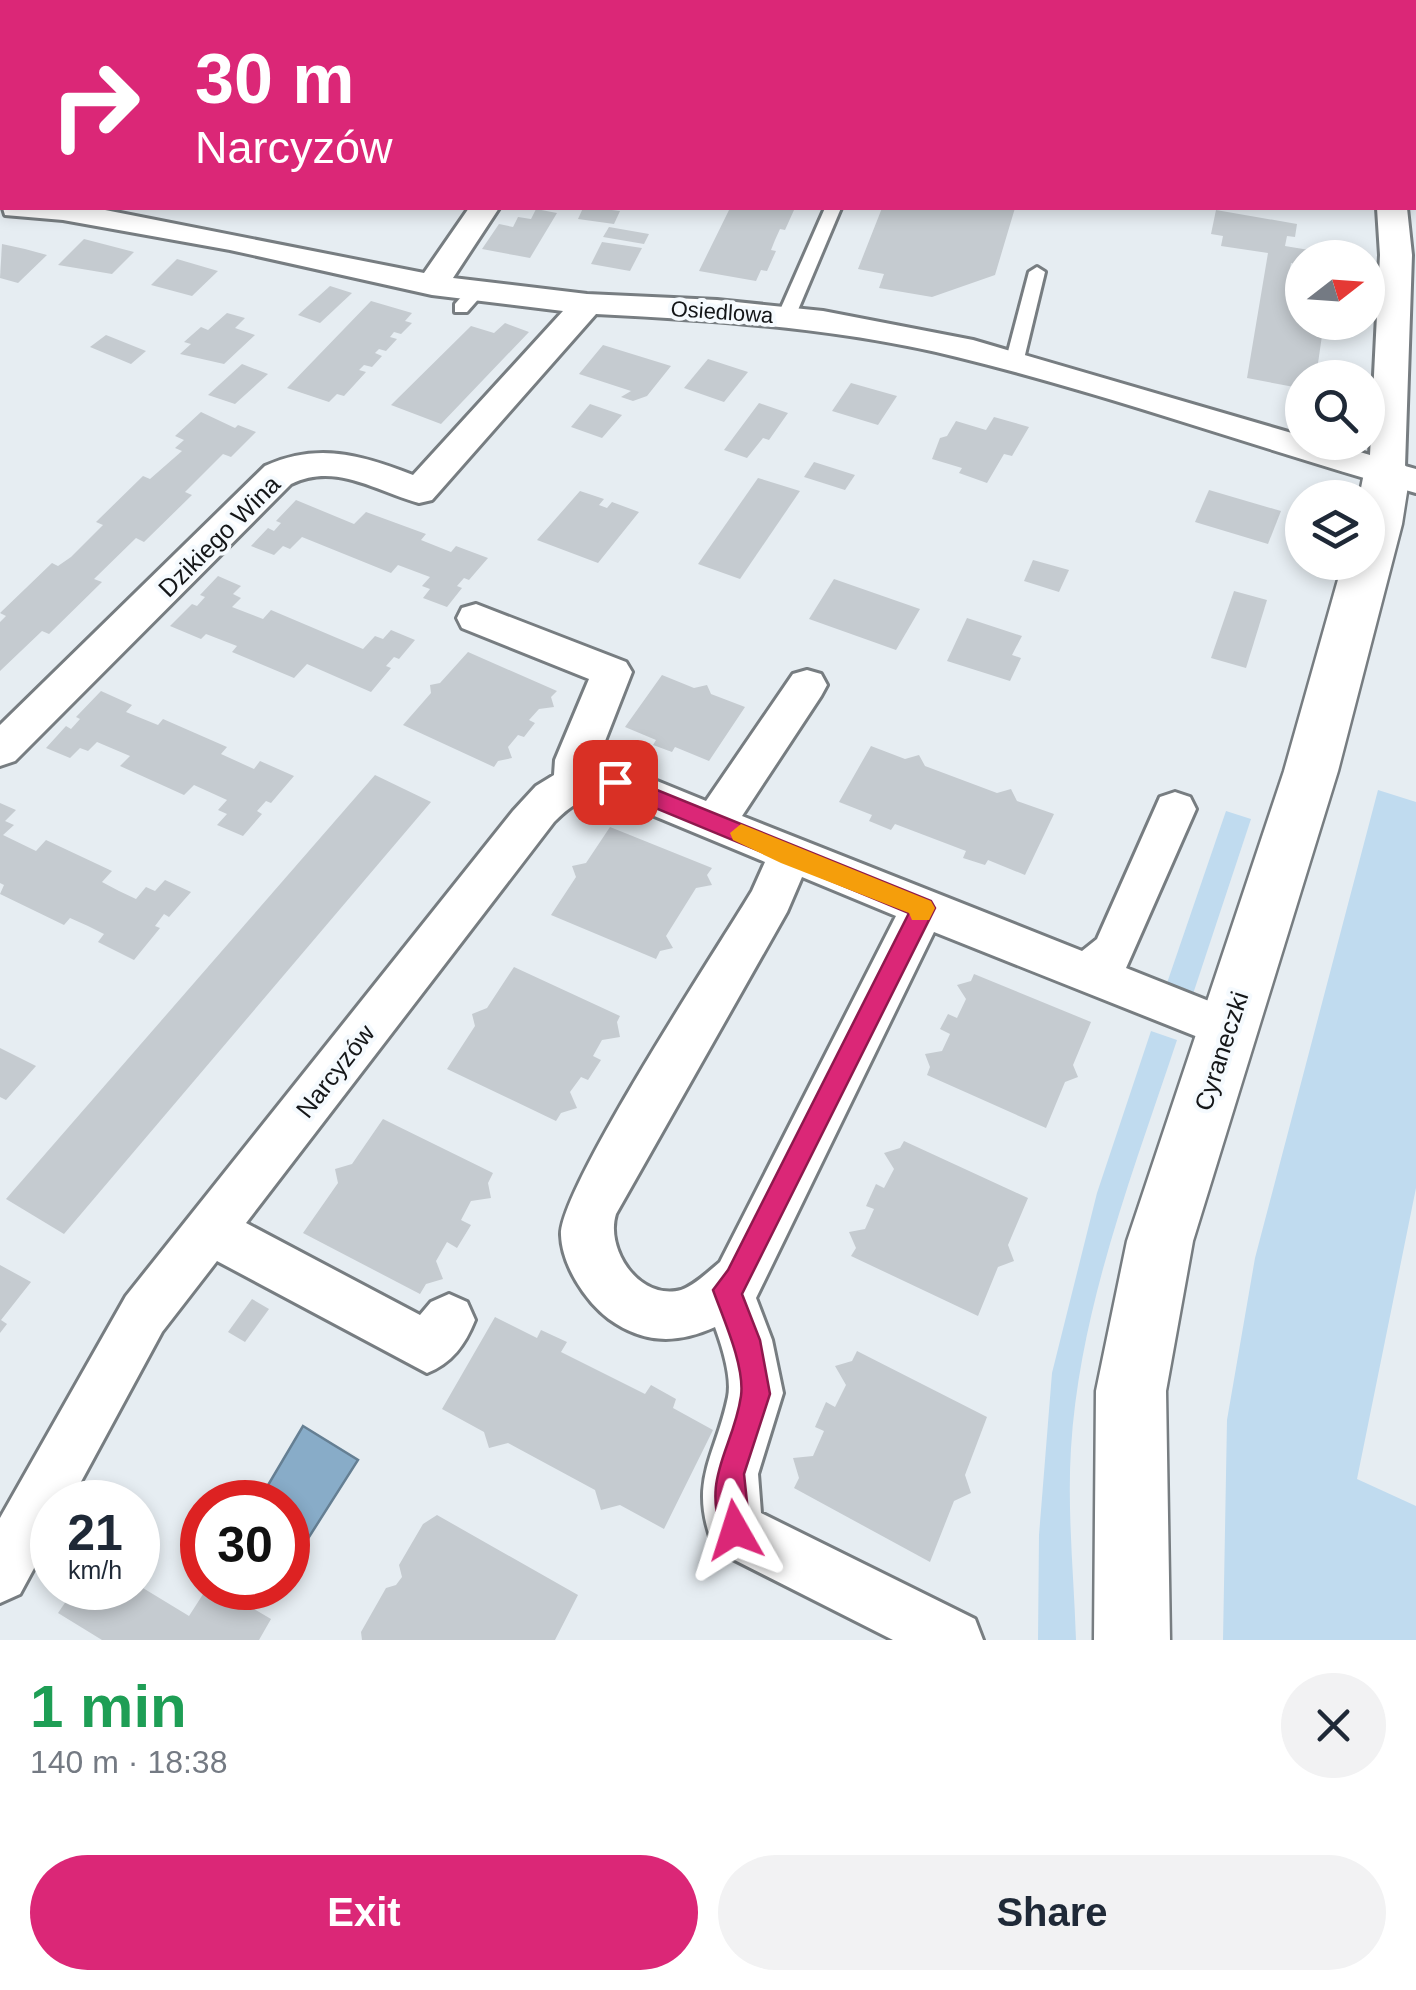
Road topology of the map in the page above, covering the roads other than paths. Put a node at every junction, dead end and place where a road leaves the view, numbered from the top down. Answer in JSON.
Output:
{"nodes":[{"id":1,"x":48,"y":210,"type":"edge"},
{"id":2,"x":483,"y":210,"type":"edge"},
{"id":3,"x":832,"y":210,"type":"edge"},
{"id":4,"x":1392,"y":210,"type":"edge"},
{"id":5,"x":1037,"y":272,"type":"dead end"},
{"id":6,"x":432,"y":285,"type":"junction"},
{"id":7,"x":587,"y":304,"type":"junction"},
{"id":8,"x":786,"y":317,"type":"junction"},
{"id":9,"x":1014,"y":363,"type":"junction"},
{"id":10,"x":1402,"y":477,"type":"edge"},
{"id":11,"x":476,"y":618,"type":"dead end"},
{"id":12,"x":808,"y":685,"type":"dead end"},
{"id":13,"x":0,"y":750,"type":"edge"},
{"id":14,"x":574,"y":782,"type":"junction"},
{"id":15,"x":1175,"y":809,"type":"dead end"},
{"id":16,"x":716,"y":821,"type":"junction"},
{"id":17,"x":789,"y":856,"type":"junction"},
{"id":18,"x":923,"y":908,"type":"junction"},
{"id":19,"x":1086,"y":975,"type":"junction"},
{"id":20,"x":1228,"y":1030,"type":"junction"},
{"id":21,"x":210,"y":1230,"type":"junction"},
{"id":22,"x":726,"y":1290,"type":"junction"},
{"id":23,"x":449,"y":1320,"type":"dead end"},
{"id":24,"x":0,"y":1574,"type":"edge"},
{"id":25,"x":954,"y":1640,"type":"edge"},
{"id":26,"x":1132,"y":1640,"type":"edge"}],
"edges":[{"from":1,"to":6,"type":"street","name":"Osiedlowa"},
{"from":2,"to":6,"type":"street"},
{"from":3,"to":8,"type":"lane"},
{"from":4,"to":10,"type":"street"},
{"from":5,"to":9,"type":"lane"},
{"from":6,"to":7,"type":"street","name":"Osiedlowa"},
{"from":7,"to":8,"type":"street","name":"Osiedlowa"},
{"from":7,"to":13,"type":"street","name":"Dzikiego Wina"},
{"from":8,"to":9,"type":"street","name":"Osiedlowa"},
{"from":9,"to":10,"type":"street","name":"Osiedlowa"},
{"from":10,"to":20,"type":"street","name":"Cyraneczki"},
{"from":11,"to":14,"type":"street"},
{"from":12,"to":16,"type":"street"},
{"from":14,"to":16,"type":"street"},
{"from":14,"to":21,"type":"street","name":"Narcyzów"},
{"from":15,"to":19,"type":"street"},
{"from":16,"to":17,"type":"street"},
{"from":17,"to":18,"type":"street"},
{"from":17,"to":22,"type":"street"},
{"from":18,"to":19,"type":"street"},
{"from":18,"to":22,"type":"street"},
{"from":19,"to":20,"type":"street"},
{"from":20,"to":26,"type":"street","name":"Cyraneczki"},
{"from":21,"to":23,"type":"street"},
{"from":21,"to":24,"type":"street","name":"Narcyzów"},
{"from":22,"to":25,"type":"street"}]}
